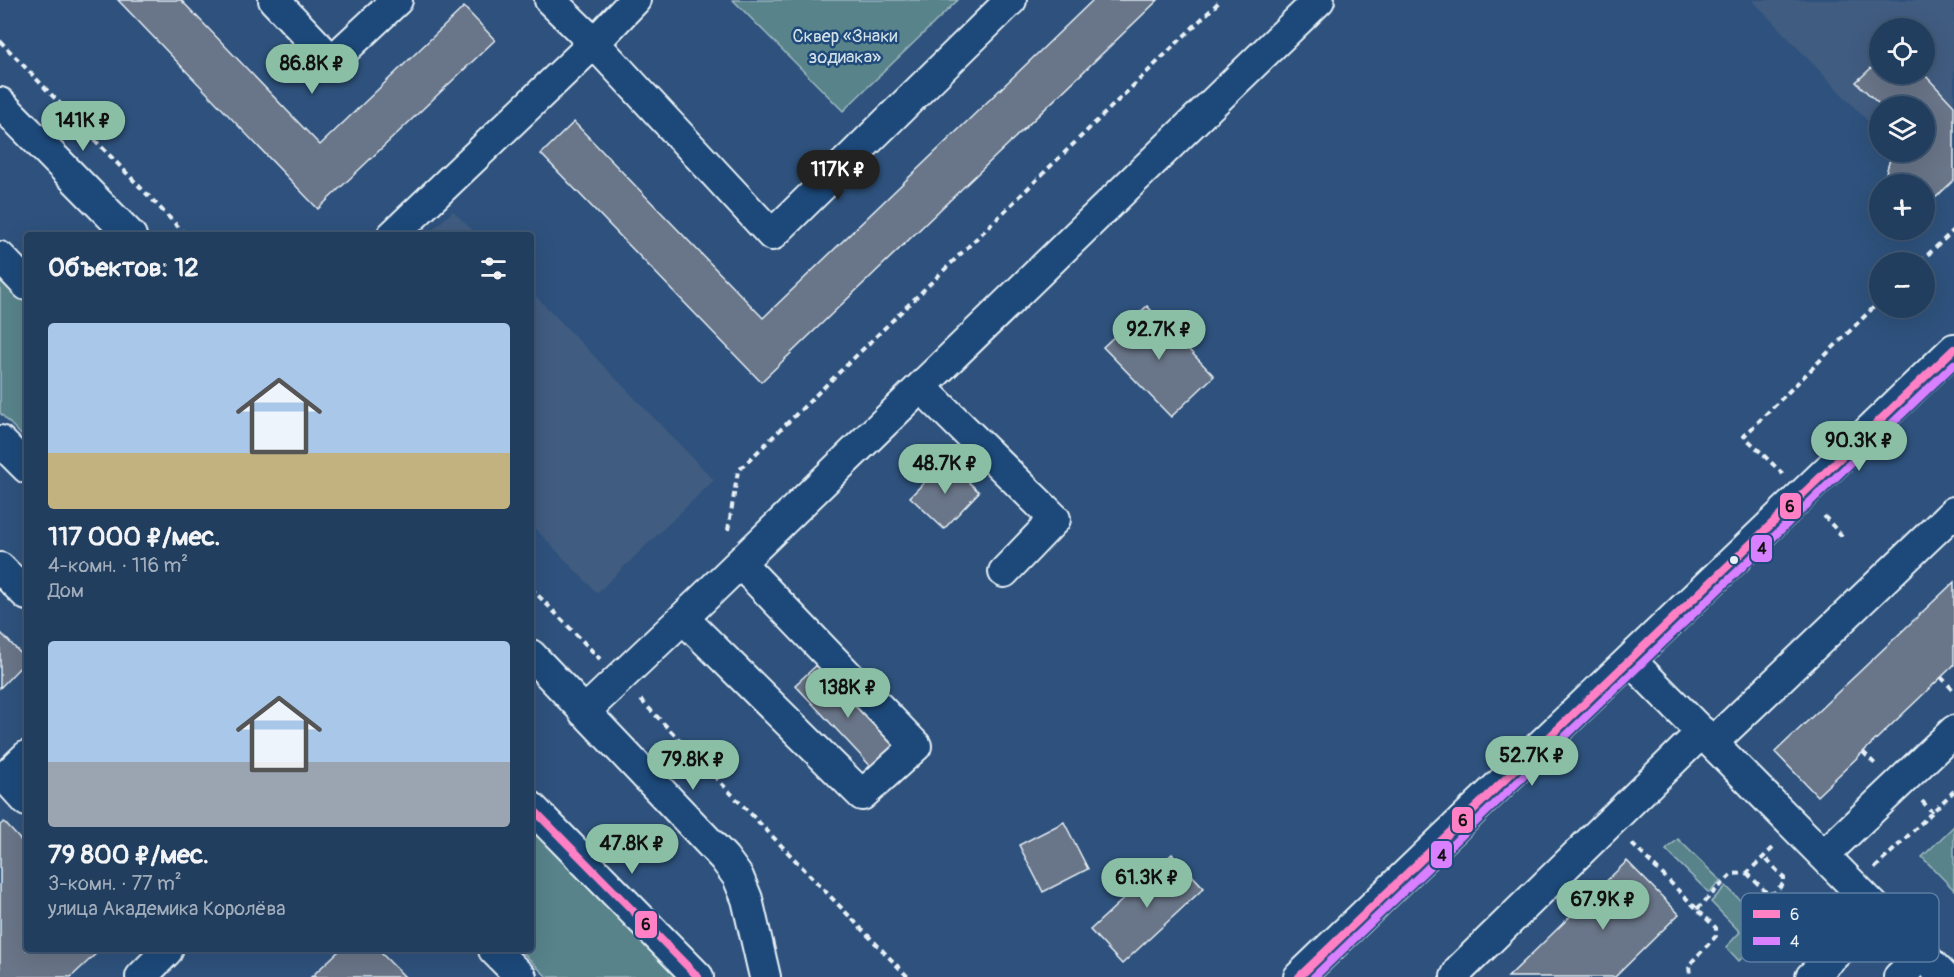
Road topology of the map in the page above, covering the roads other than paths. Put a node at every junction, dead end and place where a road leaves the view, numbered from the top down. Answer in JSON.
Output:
{"nodes":[{"id":1,"x":274,"y":0,"type":"edge"},
{"id":2,"x":397,"y":0,"type":"edge"},
{"id":3,"x":550,"y":0,"type":"edge"},
{"id":4,"x":635,"y":0,"type":"edge"},
{"id":5,"x":1011,"y":0,"type":"edge"},
{"id":6,"x":1304,"y":5,"type":"edge"},
{"id":7,"x":594,"y":43,"type":"junction"},
{"id":8,"x":0,"y":103,"type":"edge"},
{"id":9,"x":127,"y":232,"type":"edge"},
{"id":10,"x":396,"y":232,"type":"edge"},
{"id":11,"x":0,"y":257,"type":"edge"},
{"id":12,"x":24,"y":282,"type":"edge"},
{"id":13,"x":1954,"y":349,"type":"edge"},
{"id":14,"x":921,"y":387,"type":"junction"},
{"id":15,"x":0,"y":441,"type":"edge"},
{"id":16,"x":24,"y":465,"type":"edge"},
{"id":17,"x":1954,"y":512,"type":"edge"},
{"id":18,"x":734,"y":550,"type":"junction"},
{"id":19,"x":0,"y":568,"type":"edge"},
{"id":20,"x":1004,"y":572,"type":"dead end"},
{"id":21,"x":24,"y":592,"type":"edge"},
{"id":22,"x":683,"y":618,"type":"junction"},
{"id":23,"x":534,"y":658,"type":"edge"},
{"id":24,"x":1630,"y":660,"type":"junction"},
{"id":25,"x":584,"y":712,"type":"junction"},
{"id":26,"x":1954,"y":730,"type":"edge"},
{"id":27,"x":1707,"y":738,"type":"junction"},
{"id":28,"x":24,"y":758,"type":"edge"},
{"id":29,"x":2,"y":776,"type":"edge"},
{"id":30,"x":24,"y":798,"type":"edge"},
{"id":31,"x":534,"y":810,"type":"edge"},
{"id":32,"x":1824,"y":855,"type":"junction"},
{"id":33,"x":1861,"y":893,"type":"edge"},
{"id":34,"x":165,"y":952,"type":"edge"},
{"id":35,"x":496,"y":952,"type":"edge"},
{"id":36,"x":1827,"y":962,"type":"edge"},
{"id":37,"x":1915,"y":962,"type":"edge"},
{"id":38,"x":1929,"y":962,"type":"edge"},
{"id":39,"x":141,"y":977,"type":"edge"},
{"id":40,"x":521,"y":977,"type":"edge"},
{"id":41,"x":698,"y":977,"type":"edge"},
{"id":42,"x":765,"y":977,"type":"edge"},
{"id":43,"x":1299,"y":977,"type":"edge"},
{"id":44,"x":1456,"y":977,"type":"edge"},
{"id":45,"x":1811,"y":977,"type":"edge"},
{"id":46,"x":1899,"y":977,"type":"edge"},
{"id":47,"x":1944,"y":977,"type":"edge"}],
"edges":[{"from":1,"to":2,"type":"street"},
{"from":3,"to":7,"type":"street"},
{"from":4,"to":7,"type":"street"},
{"from":5,"to":7,"type":"street"},
{"from":6,"to":14,"type":"street"},
{"from":7,"to":10,"type":"street"},
{"from":8,"to":9,"type":"street"},
{"from":11,"to":12,"type":"street"},
{"from":13,"to":24,"type":"street"},
{"from":14,"to":18,"type":"street"},
{"from":14,"to":20,"type":"street"},
{"from":15,"to":16,"type":"street"},
{"from":17,"to":27,"type":"street"},
{"from":18,"to":22,"type":"street"},
{"from":18,"to":22,"type":"street"},
{"from":19,"to":21,"type":"street"},
{"from":22,"to":25,"type":"street"},
{"from":23,"to":25,"type":"street"},
{"from":24,"to":27,"type":"street"},
{"from":24,"to":43,"type":"street"},
{"from":25,"to":42,"type":"street"},
{"from":26,"to":32,"type":"street"},
{"from":27,"to":32,"type":"street"},
{"from":27,"to":44,"type":"street"},
{"from":28,"to":29,"type":"street"},
{"from":29,"to":30,"type":"street"},
{"from":31,"to":41,"type":"street"},
{"from":32,"to":33,"type":"street"},
{"from":34,"to":39,"type":"street"},
{"from":35,"to":40,"type":"street"},
{"from":36,"to":45,"type":"street"},
{"from":37,"to":46,"type":"street"},
{"from":38,"to":47,"type":"street"}]}
